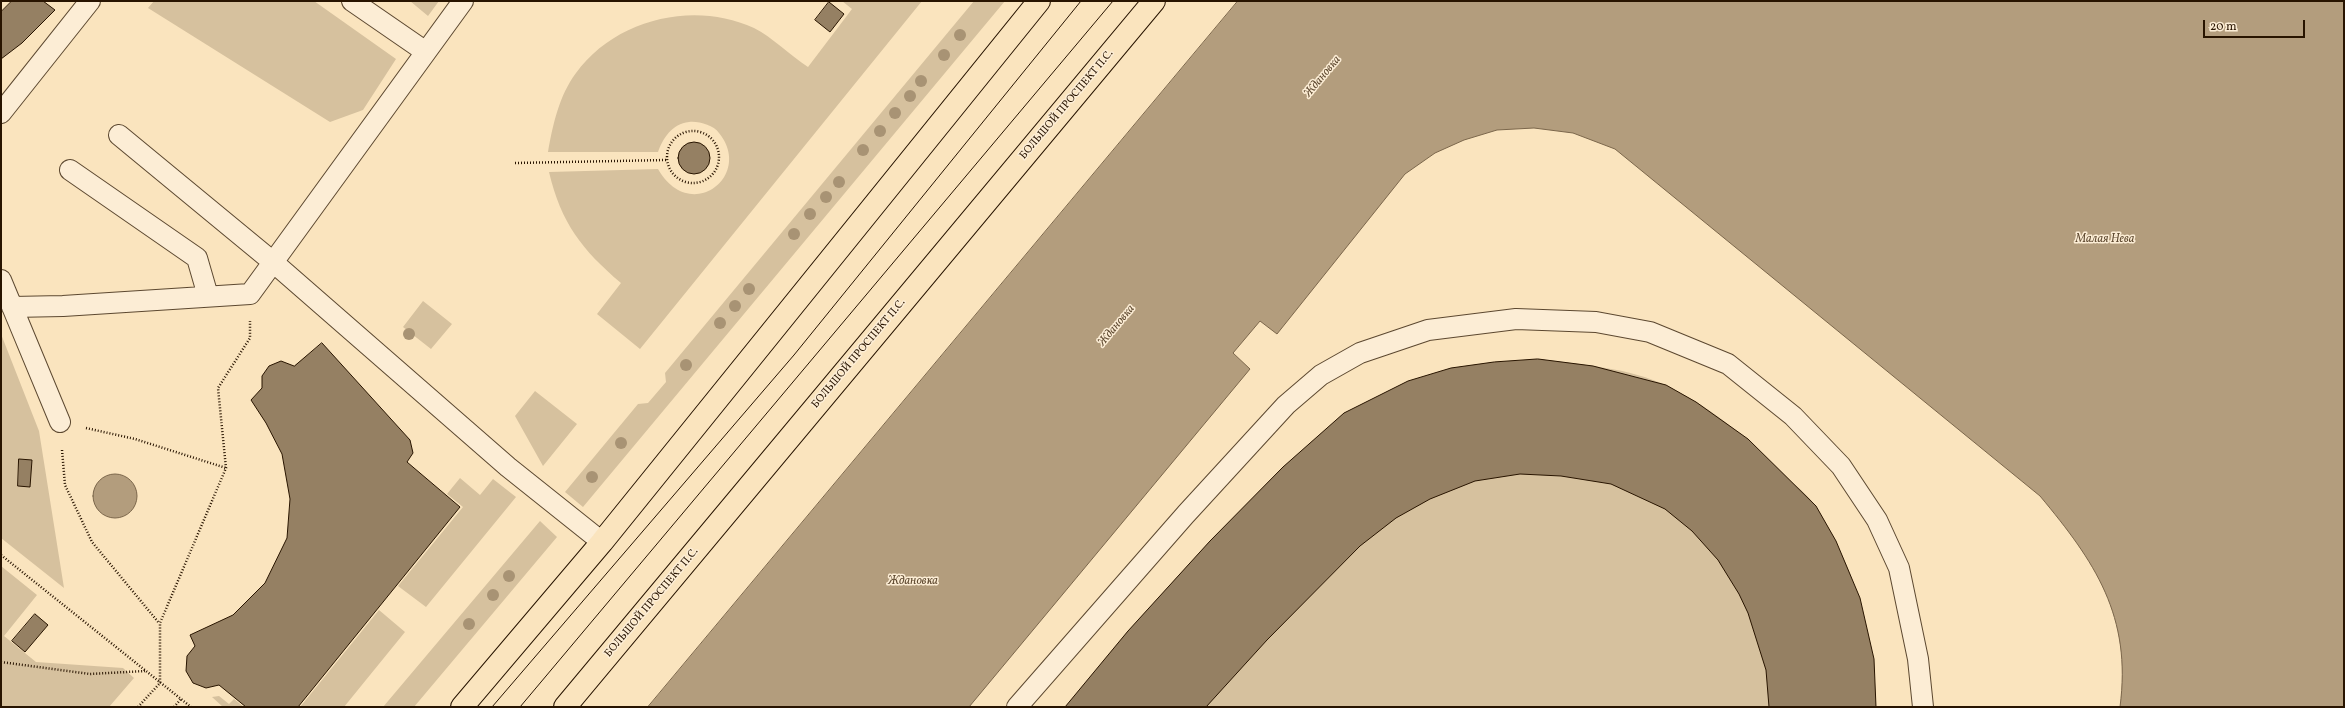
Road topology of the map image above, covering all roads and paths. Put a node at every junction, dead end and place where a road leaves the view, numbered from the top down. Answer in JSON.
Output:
{"nodes":[{"id":1,"x":90,"y":1,"type":"edge"},
{"id":2,"x":352,"y":1,"type":"edge"},
{"id":3,"x":463,"y":1,"type":"edge"},
{"id":4,"x":1039,"y":1,"type":"edge"},
{"id":5,"x":1154,"y":1,"type":"edge"},
{"id":6,"x":426,"y":52,"type":"junction"},
{"id":7,"x":1,"y":113,"type":"edge"},
{"id":8,"x":119,"y":134,"type":"dead end"},
{"id":9,"x":666,"y":160,"type":"junction"},
{"id":10,"x":515,"y":163,"type":"dead end"},
{"id":11,"x":70,"y":170,"type":"dead end"},
{"id":12,"x":273,"y":262,"type":"junction"},
{"id":13,"x":1,"y":280,"type":"edge"},
{"id":14,"x":250,"y":294,"type":"junction"},
{"id":15,"x":208,"y":296,"type":"junction"},
{"id":16,"x":12,"y":307,"type":"junction"},
{"id":17,"x":60,"y":422,"type":"junction"},
{"id":18,"x":226,"y":468,"type":"junction"},
{"id":19,"x":602,"y":542,"type":"junction"},
{"id":20,"x":1,"y":555,"type":"edge"},
{"id":21,"x":160,"y":623,"type":"junction"},
{"id":22,"x":1,"y":662,"type":"edge"},
{"id":23,"x":145,"y":671,"type":"junction"},
{"id":24,"x":160,"y":683,"type":"junction"},
{"id":25,"x":181,"y":699,"type":"junction"},
{"id":26,"x":138,"y":707,"type":"edge"},
{"id":27,"x":174,"y":707,"type":"edge"},
{"id":28,"x":191,"y":707,"type":"edge"},
{"id":29,"x":462,"y":707,"type":"edge"},
{"id":30,"x":565,"y":707,"type":"edge"},
{"id":31,"x":1017,"y":707,"type":"edge"},
{"id":32,"x":1923,"y":707,"type":"edge"}],
"edges":[{"from":1,"to":7,"type":"lane"},
{"from":2,"to":6,"type":"lane"},
{"from":3,"to":6,"type":"lane"},
{"from":4,"to":19,"type":"main road"},
{"from":5,"to":30,"type":"main road","name":"БОЛЬШОЙ ПРОСПЕКТ П.С."},
{"from":6,"to":12,"type":"lane"},
{"from":8,"to":12,"type":"lane"},
{"from":9,"to":9,"type":"path"},
{"from":9,"to":10,"type":"path"},
{"from":11,"to":15,"type":"lane"},
{"from":12,"to":14,"type":"lane"},
{"from":12,"to":19,"type":"lane"},
{"from":13,"to":16,"type":"lane"},
{"from":14,"to":15,"type":"lane"},
{"from":14,"to":18,"type":"path"},
{"from":15,"to":16,"type":"lane"},
{"from":16,"to":17,"type":"lane"},
{"from":17,"to":18,"type":"path"},
{"from":17,"to":21,"type":"path"},
{"from":18,"to":21,"type":"path"},
{"from":19,"to":29,"type":"main road"},
{"from":20,"to":23,"type":"path"},
{"from":21,"to":24,"type":"path"},
{"from":22,"to":23,"type":"path"},
{"from":23,"to":24,"type":"path"},
{"from":24,"to":25,"type":"path"},
{"from":24,"to":26,"type":"path"},
{"from":25,"to":27,"type":"path"},
{"from":25,"to":28,"type":"path"},
{"from":31,"to":32,"type":"lane"}]}
